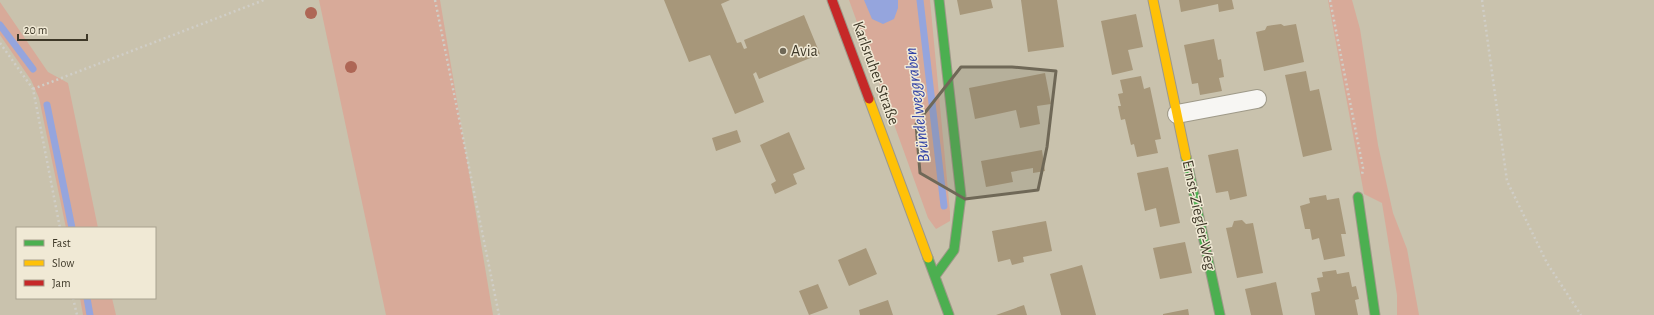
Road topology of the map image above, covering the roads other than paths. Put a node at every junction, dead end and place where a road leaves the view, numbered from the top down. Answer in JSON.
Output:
{"nodes":[{"id":1,"x":832,"y":0,"type":"edge"},
{"id":2,"x":939,"y":0,"type":"edge"},
{"id":3,"x":1153,"y":0,"type":"edge"},
{"id":4,"x":1257,"y":99,"type":"dead end"},
{"id":5,"x":1177,"y":114,"type":"junction"},
{"id":6,"x":1358,"y":197,"type":"road end"},
{"id":7,"x":935,"y":276,"type":"junction"},
{"id":8,"x":949,"y":315,"type":"edge"},
{"id":9,"x":1220,"y":315,"type":"edge"},
{"id":10,"x":1375,"y":315,"type":"edge"}],
"edges":[{"from":1,"to":7,"type":"street","name":"Karlsruher Straße"},
{"from":2,"to":7,"type":"street"},
{"from":3,"to":5,"type":"street","name":"Ernst-Ziegler-Weg"},
{"from":4,"to":5,"type":"street"},
{"from":5,"to":9,"type":"street","name":"Ernst-Ziegler-Weg"},
{"from":6,"to":10,"type":"street"},
{"from":7,"to":8,"type":"street","name":"Karlsruher Straße"}]}
